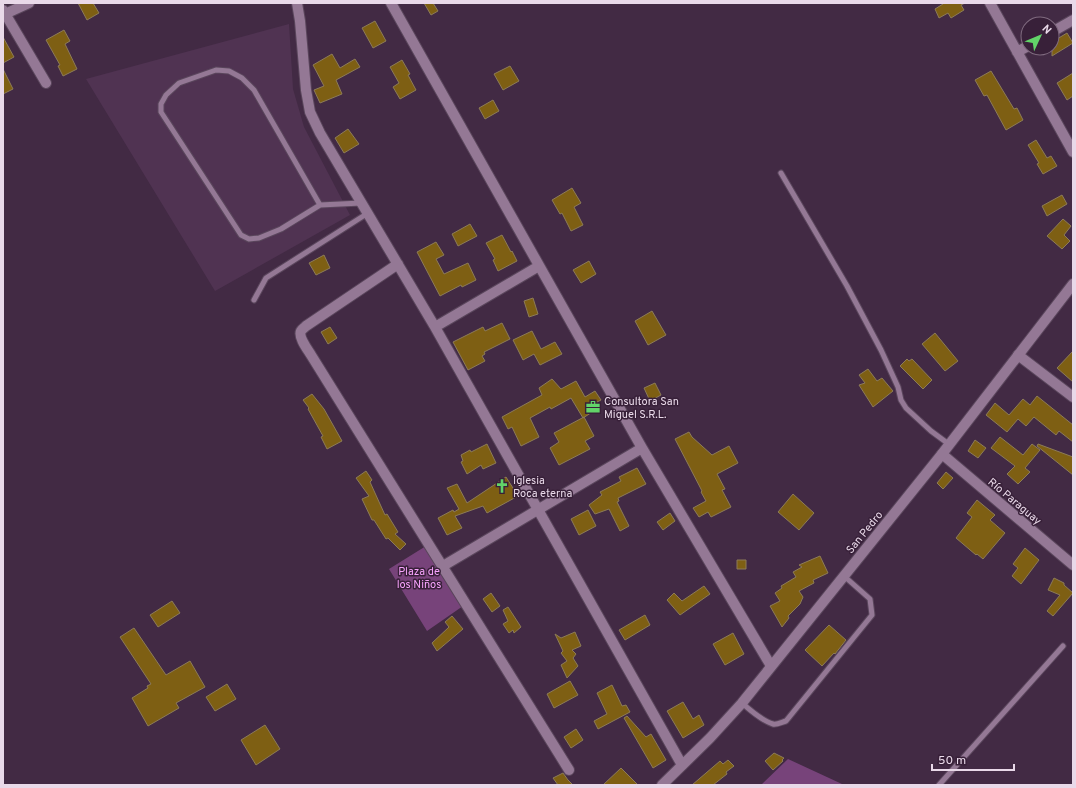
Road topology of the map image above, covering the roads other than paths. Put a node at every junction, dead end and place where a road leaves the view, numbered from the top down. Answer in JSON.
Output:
{"nodes":[{"id":1,"x":29,"y":3,"type":"edge"},
{"id":2,"x":297,"y":3,"type":"edge"},
{"id":3,"x":391,"y":3,"type":"edge"},
{"id":4,"x":990,"y":3,"type":"edge"},
{"id":5,"x":4,"y":12,"type":"edge"},
{"id":6,"x":1073,"y":20,"type":"edge"},
{"id":7,"x":1060,"y":27,"type":"edge"},
{"id":8,"x":1020,"y":50,"type":"edge"},
{"id":9,"x":1017,"y":52,"type":"junction"},
{"id":10,"x":46,"y":83,"type":"dead end"},
{"id":11,"x":1073,"y":152,"type":"edge"},
{"id":12,"x":780,"y":173,"type":"dead end"},
{"id":13,"x":362,"y":203,"type":"junction"},
{"id":14,"x":320,"y":205,"type":"junction"},
{"id":15,"x":368,"y":213,"type":"junction"},
{"id":16,"x":398,"y":264,"type":"junction"},
{"id":17,"x":539,"y":266,"type":"junction"},
{"id":18,"x":1073,"y":284,"type":"edge"},
{"id":19,"x":254,"y":300,"type":"dead end"},
{"id":20,"x":435,"y":327,"type":"junction"},
{"id":21,"x":1018,"y":355,"type":"junction"},
{"id":22,"x":1073,"y":397,"type":"edge"},
{"id":23,"x":950,"y":444,"type":"junction"},
{"id":24,"x":642,"y":448,"type":"junction"},
{"id":25,"x":942,"y":454,"type":"junction"},
{"id":26,"x":538,"y":510,"type":"junction"},
{"id":27,"x":1073,"y":565,"type":"edge"},
{"id":28,"x":443,"y":566,"type":"junction"},
{"id":29,"x":844,"y":576,"type":"junction"},
{"id":30,"x":1063,"y":646,"type":"dead end"},
{"id":31,"x":771,"y":666,"type":"junction"},
{"id":32,"x":742,"y":703,"type":"junction"},
{"id":33,"x":682,"y":765,"type":"junction"},
{"id":34,"x":569,"y":770,"type":"dead end"},
{"id":35,"x":662,"y":785,"type":"edge"},
{"id":36,"x":940,"y":785,"type":"edge"}],
"edges":[{"from":1,"to":5,"type":"street"},
{"from":2,"to":13,"type":"street"},
{"from":3,"to":17,"type":"street"},
{"from":4,"to":9,"type":"street"},
{"from":5,"to":10,"type":"street"},
{"from":6,"to":7,"type":"street"},
{"from":8,"to":9,"type":"street"},
{"from":9,"to":11,"type":"street"},
{"from":12,"to":23,"type":"lane"},
{"from":13,"to":14,"type":"lane"},
{"from":13,"to":15,"type":"street"},
{"from":14,"to":14,"type":"lane"},
{"from":15,"to":16,"type":"street"},
{"from":15,"to":19,"type":"lane"},
{"from":16,"to":20,"type":"street"},
{"from":16,"to":28,"type":"street"},
{"from":17,"to":20,"type":"street"},
{"from":17,"to":24,"type":"street"},
{"from":18,"to":21,"type":"street","name":"San Pedro"},
{"from":20,"to":26,"type":"street"},
{"from":21,"to":22,"type":"street"},
{"from":21,"to":23,"type":"street","name":"San Pedro"},
{"from":23,"to":25,"type":"street","name":"San Pedro"},
{"from":24,"to":26,"type":"street"},
{"from":24,"to":31,"type":"street"},
{"from":25,"to":27,"type":"street","name":"Río Paraguay"},
{"from":25,"to":29,"type":"street","name":"San Pedro"},
{"from":26,"to":28,"type":"street"},
{"from":26,"to":33,"type":"street"},
{"from":28,"to":34,"type":"street"},
{"from":29,"to":31,"type":"street","name":"San Pedro"},
{"from":29,"to":32,"type":"lane"},
{"from":30,"to":36,"type":"lane"},
{"from":31,"to":32,"type":"street","name":"San Pedro"},
{"from":32,"to":33,"type":"street","name":"San Pedro"},
{"from":33,"to":35,"type":"street","name":"San Pedro"}]}
